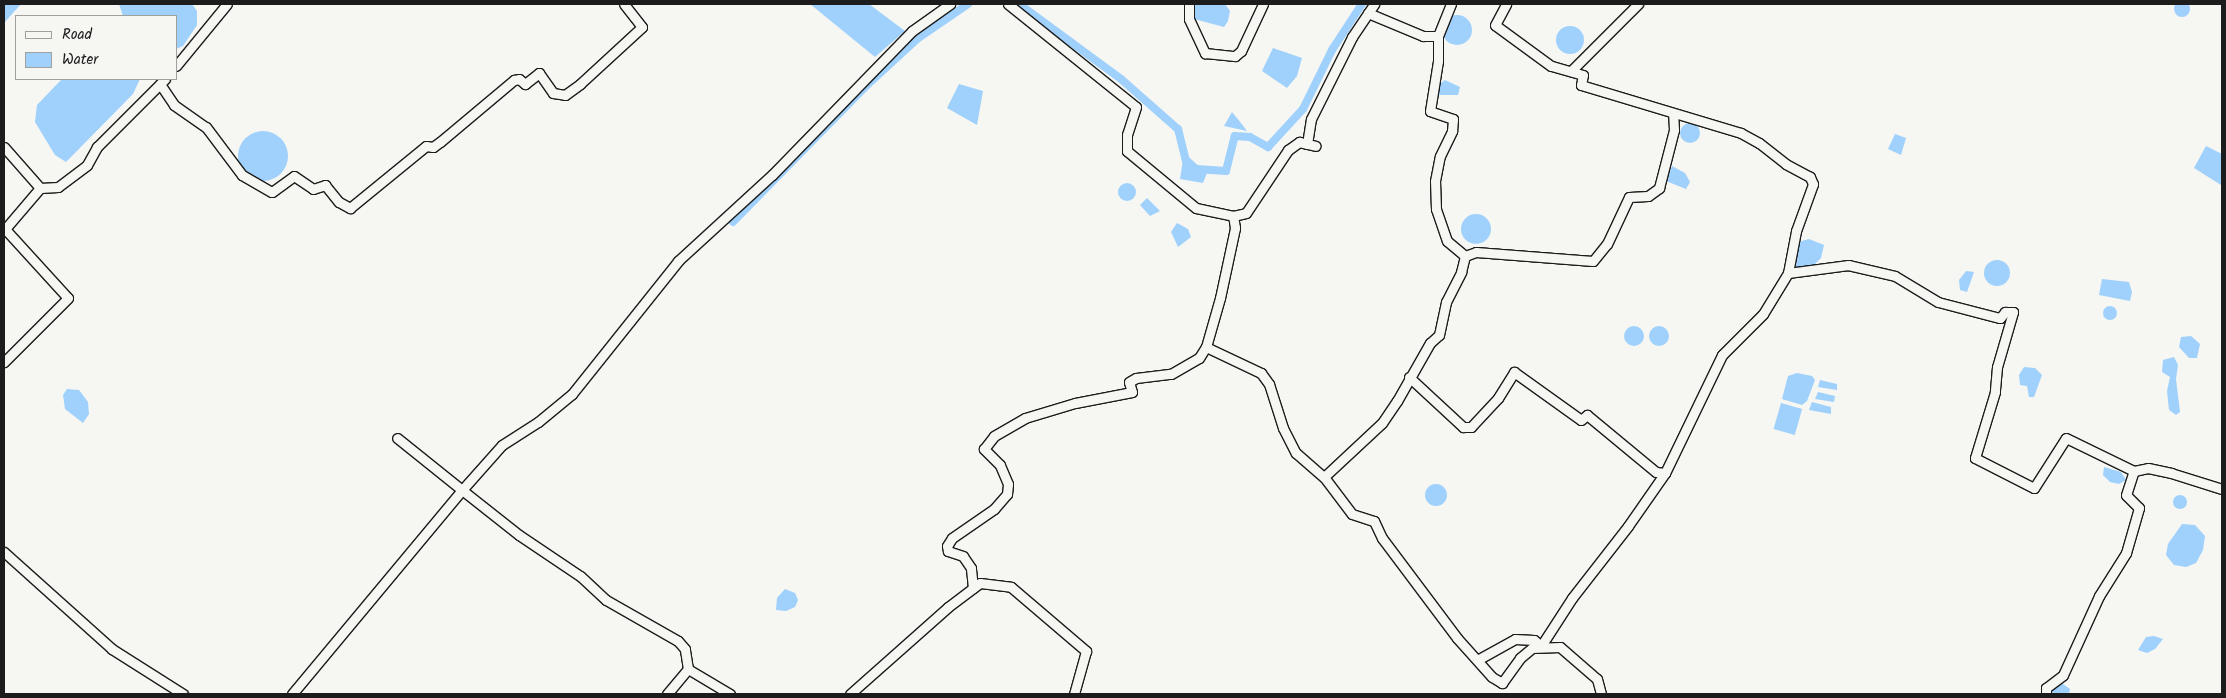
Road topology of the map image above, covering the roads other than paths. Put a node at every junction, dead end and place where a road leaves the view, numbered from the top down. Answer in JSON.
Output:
{"nodes":[{"id":1,"x":226,"y":4,"type":"edge"},
{"id":2,"x":624,"y":4,"type":"edge"},
{"id":3,"x":950,"y":4,"type":"edge"},
{"id":4,"x":1008,"y":4,"type":"edge"},
{"id":5,"x":1189,"y":4,"type":"edge"},
{"id":6,"x":1263,"y":4,"type":"edge"},
{"id":7,"x":1374,"y":4,"type":"edge"},
{"id":8,"x":1451,"y":4,"type":"edge"},
{"id":9,"x":1506,"y":4,"type":"edge"},
{"id":10,"x":1638,"y":4,"type":"edge"},
{"id":11,"x":1368,"y":13,"type":"junction"},
{"id":12,"x":1438,"y":36,"type":"junction"},
{"id":13,"x":178,"y":64,"type":"edge"},
{"id":14,"x":1571,"y":72,"type":"junction"},
{"id":15,"x":162,"y":81,"type":"edge"},
{"id":16,"x":1673,"y":113,"type":"junction"},
{"id":17,"x":1307,"y":144,"type":"junction"},
{"id":18,"x":1316,"y":146,"type":"dead end"},
{"id":19,"x":4,"y":147,"type":"edge"},
{"id":20,"x":40,"y":188,"type":"junction"},
{"id":21,"x":1233,"y":216,"type":"junction"},
{"id":22,"x":1464,"y":256,"type":"junction"},
{"id":23,"x":1788,"y":273,"type":"junction"},
{"id":24,"x":1206,"y":347,"type":"junction"},
{"id":25,"x":4,"y":362,"type":"edge"},
{"id":26,"x":1409,"y":377,"type":"junction"},
{"id":27,"x":397,"y":438,"type":"dead end"},
{"id":28,"x":2134,"y":472,"type":"junction"},
{"id":29,"x":1665,"y":473,"type":"junction"},
{"id":30,"x":1324,"y":477,"type":"junction"},
{"id":31,"x":2222,"y":489,"type":"edge"},
{"id":32,"x":462,"y":490,"type":"junction"},
{"id":33,"x":4,"y":552,"type":"edge"},
{"id":34,"x":973,"y":588,"type":"junction"},
{"id":35,"x":1541,"y":646,"type":"junction"},
{"id":36,"x":1479,"y":659,"type":"junction"},
{"id":37,"x":688,"y":669,"type":"junction"},
{"id":38,"x":183,"y":694,"type":"edge"},
{"id":39,"x":292,"y":694,"type":"edge"},
{"id":40,"x":667,"y":694,"type":"edge"},
{"id":41,"x":730,"y":694,"type":"edge"},
{"id":42,"x":850,"y":694,"type":"edge"},
{"id":43,"x":1074,"y":694,"type":"edge"},
{"id":44,"x":1600,"y":694,"type":"edge"},
{"id":45,"x":2046,"y":694,"type":"edge"}],
"edges":[{"from":1,"to":13,"type":"street"},
{"from":2,"to":15,"type":"street"},
{"from":3,"to":32,"type":"street"},
{"from":4,"to":21,"type":"street"},
{"from":5,"to":6,"type":"street"},
{"from":7,"to":11,"type":"street"},
{"from":8,"to":12,"type":"street"},
{"from":9,"to":14,"type":"street"},
{"from":10,"to":14,"type":"street"},
{"from":11,"to":12,"type":"street"},
{"from":11,"to":17,"type":"street"},
{"from":12,"to":22,"type":"street"},
{"from":14,"to":16,"type":"street"},
{"from":15,"to":20,"type":"street"},
{"from":16,"to":22,"type":"street"},
{"from":16,"to":23,"type":"street"},
{"from":17,"to":18,"type":"street"},
{"from":17,"to":21,"type":"street"},
{"from":19,"to":20,"type":"street"},
{"from":20,"to":25,"type":"street"},
{"from":21,"to":24,"type":"street"},
{"from":22,"to":26,"type":"street"},
{"from":23,"to":28,"type":"street"},
{"from":23,"to":29,"type":"street"},
{"from":24,"to":30,"type":"street"},
{"from":24,"to":34,"type":"street"},
{"from":26,"to":29,"type":"street"},
{"from":26,"to":30,"type":"street"},
{"from":27,"to":32,"type":"street"},
{"from":28,"to":31,"type":"street"},
{"from":28,"to":45,"type":"street"},
{"from":29,"to":35,"type":"street"},
{"from":30,"to":36,"type":"street"},
{"from":32,"to":37,"type":"street"},
{"from":32,"to":39,"type":"street"},
{"from":33,"to":38,"type":"street"},
{"from":34,"to":42,"type":"street"},
{"from":34,"to":43,"type":"street"},
{"from":35,"to":36,"type":"street"},
{"from":35,"to":36,"type":"street"},
{"from":35,"to":44,"type":"street"},
{"from":37,"to":40,"type":"street"},
{"from":37,"to":41,"type":"street"}]}
